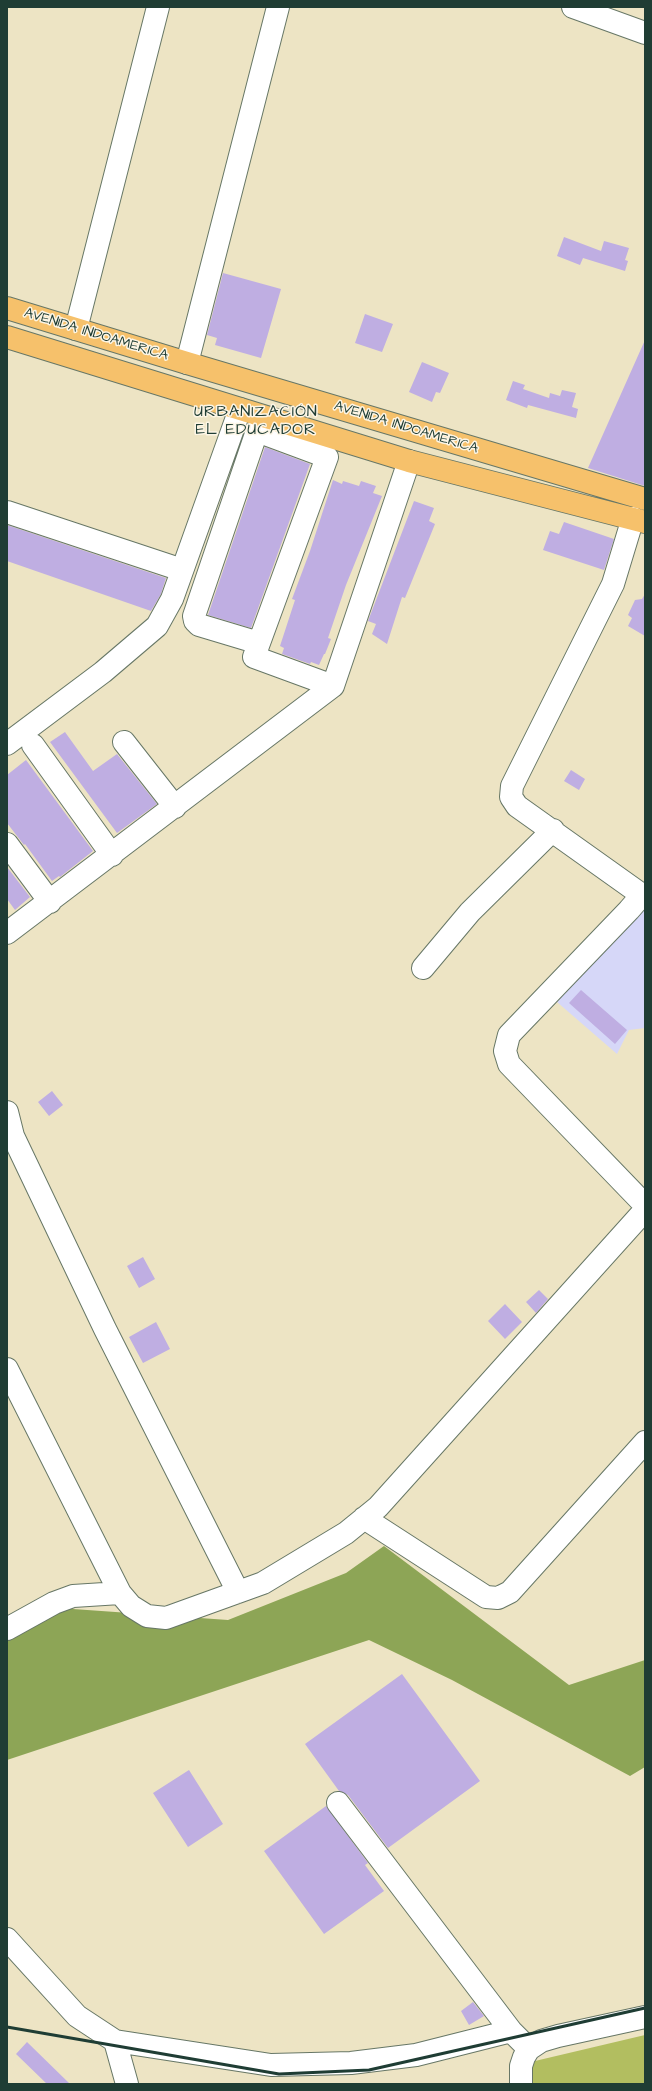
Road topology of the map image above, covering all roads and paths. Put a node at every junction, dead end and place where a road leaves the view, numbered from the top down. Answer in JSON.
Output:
{"nodes":[{"id":1,"x":158,"y":7,"type":"edge"},
{"id":2,"x":278,"y":7,"type":"edge"},
{"id":3,"x":573,"y":7,"type":"edge"},
{"id":4,"x":645,"y":33,"type":"edge"},
{"id":5,"x":7,"y":308,"type":"edge"},
{"id":6,"x":76,"y":329,"type":"junction"},
{"id":7,"x":7,"y":337,"type":"edge"},
{"id":8,"x":187,"y":363,"type":"junction"},
{"id":9,"x":240,"y":409,"type":"junction"},
{"id":10,"x":410,"y":461,"type":"junction"},
{"id":11,"x":645,"y":499,"type":"edge"},
{"id":12,"x":7,"y":512,"type":"edge"},
{"id":13,"x":639,"y":520,"type":"edge"},
{"id":14,"x":182,"y":570,"type":"junction"},
{"id":15,"x":259,"y":643,"type":"junction"},
{"id":16,"x":333,"y":686,"type":"junction"},
{"id":17,"x":124,"y":742,"type":"dead end"},
{"id":18,"x":7,"y":744,"type":"edge"},
{"id":19,"x":33,"y":745,"type":"dead end"},
{"id":20,"x":175,"y":807,"type":"junction"},
{"id":21,"x":553,"y":830,"type":"junction"},
{"id":22,"x":7,"y":844,"type":"edge"},
{"id":23,"x":112,"y":855,"type":"junction"},
{"id":24,"x":643,"y":892,"type":"edge"},
{"id":25,"x":50,"y":902,"type":"junction"},
{"id":26,"x":7,"y":933,"type":"edge"},
{"id":27,"x":423,"y":968,"type":"dead end"},
{"id":28,"x":7,"y":1112,"type":"edge"},
{"id":29,"x":645,"y":1205,"type":"edge"},
{"id":30,"x":645,"y":1210,"type":"edge"},
{"id":31,"x":7,"y":1369,"type":"edge"},
{"id":32,"x":645,"y":1442,"type":"edge"},
{"id":33,"x":364,"y":1518,"type":"junction"},
{"id":34,"x":238,"y":1592,"type":"junction"},
{"id":35,"x":120,"y":1593,"type":"junction"},
{"id":36,"x":7,"y":1629,"type":"edge"},
{"id":37,"x":338,"y":1803,"type":"dead end"},
{"id":38,"x":7,"y":1939,"type":"edge"},
{"id":39,"x":645,"y":2018,"type":"edge"},
{"id":40,"x":511,"y":2031,"type":"junction"},
{"id":41,"x":115,"y":2041,"type":"junction"},
{"id":42,"x":529,"y":2049,"type":"junction"},
{"id":43,"x":127,"y":2084,"type":"edge"},
{"id":44,"x":521,"y":2084,"type":"edge"}],
"edges":[{"from":1,"to":6,"type":"street"},
{"from":2,"to":8,"type":"street"},
{"from":3,"to":4,"type":"street"},
{"from":5,"to":6,"type":"main road","name":"AVENIDA INDOAMERICA"},
{"from":6,"to":8,"type":"main road","name":"AVENIDA INDOAMERICA"},
{"from":7,"to":9,"type":"main road","name":"AVENIDA INDOAMERICA"},
{"from":8,"to":11,"type":"main road","name":"AVENIDA INDOAMERICA"},
{"from":9,"to":10,"type":"main road","name":"AVENIDA INDOAMERICA"},
{"from":9,"to":14,"type":"street"},
{"from":10,"to":13,"type":"main road","name":"AVENIDA INDOAMERICA"},
{"from":10,"to":16,"type":"street"},
{"from":12,"to":14,"type":"street"},
{"from":13,"to":21,"type":"street"},
{"from":14,"to":18,"type":"street"},
{"from":15,"to":15,"type":"street"},
{"from":15,"to":16,"type":"street"},
{"from":16,"to":20,"type":"street"},
{"from":17,"to":20,"type":"street"},
{"from":19,"to":23,"type":"street"},
{"from":20,"to":23,"type":"street"},
{"from":21,"to":24,"type":"street"},
{"from":21,"to":27,"type":"street"},
{"from":22,"to":25,"type":"street"},
{"from":23,"to":25,"type":"street"},
{"from":24,"to":29,"type":"street"},
{"from":25,"to":26,"type":"street"},
{"from":28,"to":34,"type":"street"},
{"from":30,"to":33,"type":"street"},
{"from":31,"to":35,"type":"street"},
{"from":32,"to":33,"type":"street"},
{"from":33,"to":34,"type":"street"},
{"from":34,"to":35,"type":"street"},
{"from":35,"to":36,"type":"street"},
{"from":37,"to":40,"type":"street"},
{"from":38,"to":41,"type":"street"},
{"from":39,"to":42,"type":"street"},
{"from":40,"to":41,"type":"street"},
{"from":40,"to":42,"type":"street"},
{"from":41,"to":43,"type":"street"},
{"from":42,"to":44,"type":"street"}]}
